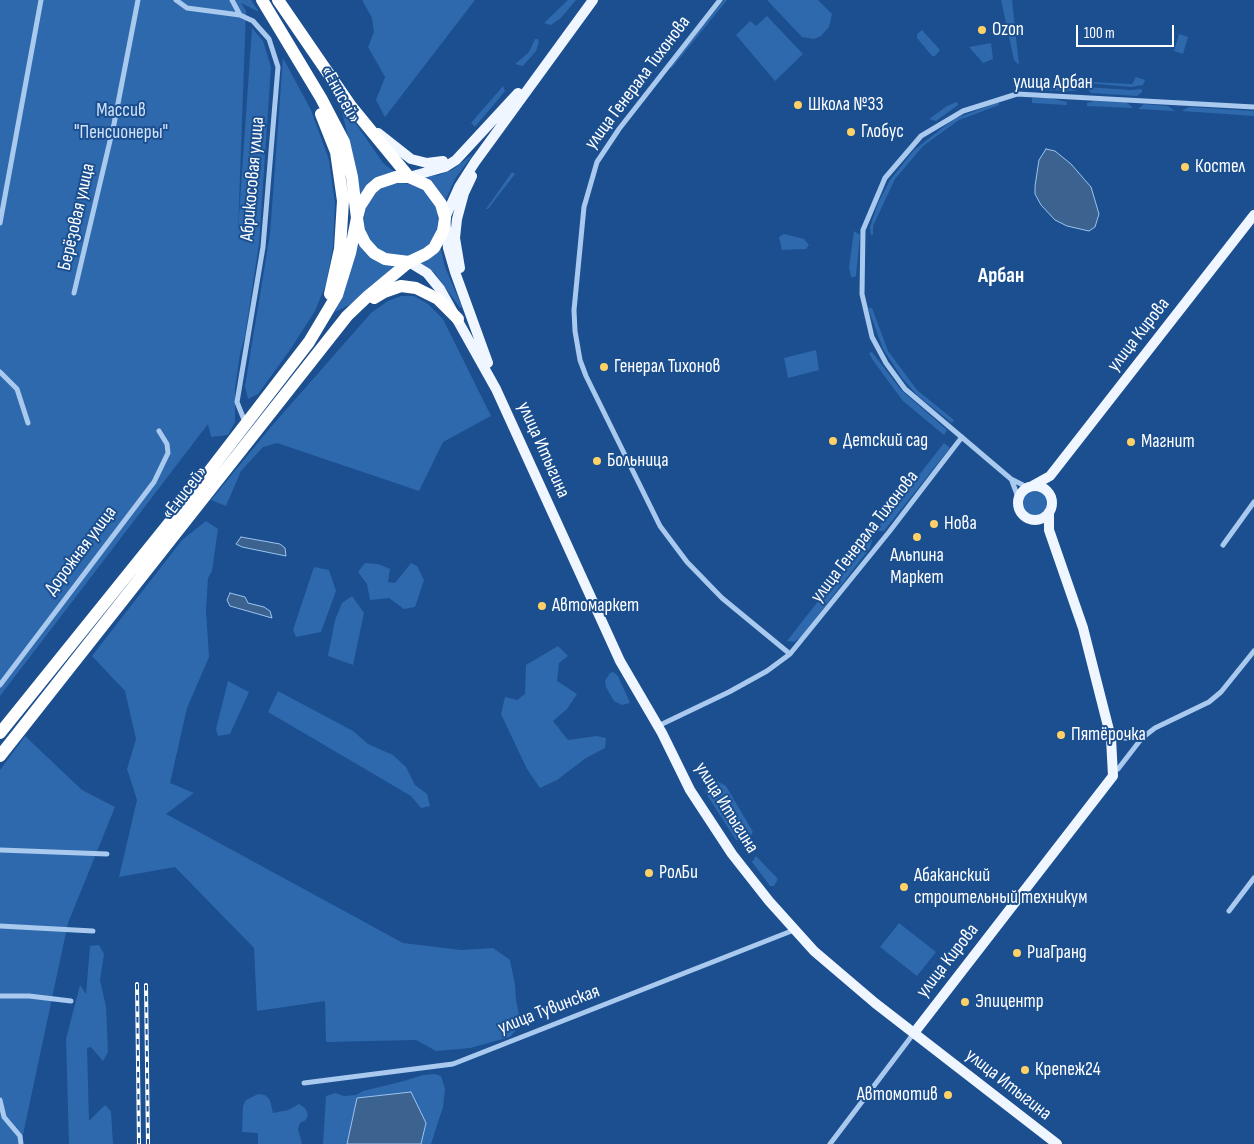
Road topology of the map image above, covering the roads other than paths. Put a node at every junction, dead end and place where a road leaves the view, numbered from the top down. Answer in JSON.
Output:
{"nodes":[{"id":1,"x":41,"y":0,"type":"edge"},
{"id":2,"x":138,"y":0,"type":"edge"},
{"id":3,"x":176,"y":0,"type":"edge"},
{"id":4,"x":232,"y":0,"type":"edge"},
{"id":5,"x":262,"y":0,"type":"edge"},
{"id":6,"x":278,"y":0,"type":"edge"},
{"id":7,"x":593,"y":0,"type":"edge"},
{"id":8,"x":720,"y":0,"type":"edge"},
{"id":9,"x":240,"y":15,"type":"junction"},
{"id":10,"x":286,"y":38,"type":"junction"},
{"id":11,"x":1254,"y":107,"type":"edge"},
{"id":12,"x":359,"y":116,"type":"junction"},
{"id":13,"x":488,"y":127,"type":"junction"},
{"id":14,"x":492,"y":139,"type":"junction"},
{"id":15,"x":409,"y":177,"type":"junction"},
{"id":16,"x":1254,"y":215,"type":"edge"},
{"id":17,"x":357,"y":218,"type":"junction"},
{"id":18,"x":445,"y":218,"type":"junction"},
{"id":19,"x":0,"y":222,"type":"edge"},
{"id":20,"x":408,"y":262,"type":"junction"},
{"id":21,"x":74,"y":293,"type":"dead end"},
{"id":22,"x":469,"y":311,"type":"junction"},
{"id":23,"x":347,"y":316,"type":"junction"},
{"id":24,"x":458,"y":319,"type":"junction"},
{"id":25,"x":309,"y":342,"type":"junction"},
{"id":26,"x":0,"y":372,"type":"edge"},
{"id":27,"x":496,"y":389,"type":"junction"},
{"id":28,"x":28,"y":424,"type":"dead end"},
{"id":29,"x":246,"y":424,"type":"junction"},
{"id":30,"x":159,"y":431,"type":"dead end"},
{"id":31,"x":962,"y":437,"type":"junction"},
{"id":32,"x":1050,"y":476,"type":"junction"},
{"id":33,"x":1011,"y":479,"type":"junction"},
{"id":34,"x":1029,"y":487,"type":"junction"},
{"id":35,"x":1048,"y":492,"type":"junction"},
{"id":36,"x":1018,"y":497,"type":"junction"},
{"id":37,"x":1254,"y":502,"type":"edge"},
{"id":38,"x":1049,"y":512,"type":"junction"},
{"id":39,"x":1035,"y":520,"type":"junction"},
{"id":40,"x":1049,"y":530,"type":"junction"},
{"id":41,"x":1223,"y":544,"type":"dead end"},
{"id":42,"x":1253,"y":653,"type":"edge"},
{"id":43,"x":790,"y":654,"type":"junction"},
{"id":44,"x":0,"y":685,"type":"edge"},
{"id":45,"x":4,"y":722,"type":"edge"},
{"id":46,"x":658,"y":726,"type":"junction"},
{"id":47,"x":0,"y":733,"type":"edge"},
{"id":48,"x":1111,"y":738,"type":"junction"},
{"id":49,"x":1142,"y":738,"type":"junction"},
{"id":50,"x":0,"y":756,"type":"edge"},
{"id":51,"x":1116,"y":773,"type":"junction"},
{"id":52,"x":0,"y":850,"type":"edge"},
{"id":53,"x":107,"y":854,"type":"dead end"},
{"id":54,"x":1254,"y":878,"type":"edge"},
{"id":55,"x":1229,"y":911,"type":"dead end"},
{"id":56,"x":0,"y":926,"type":"edge"},
{"id":57,"x":93,"y":930,"type":"dead end"},
{"id":58,"x":795,"y":930,"type":"junction"},
{"id":59,"x":0,"y":996,"type":"edge"},
{"id":60,"x":71,"y":1001,"type":"dead end"},
{"id":61,"x":914,"y":1034,"type":"junction"},
{"id":62,"x":304,"y":1083,"type":"dead end"},
{"id":63,"x":0,"y":1100,"type":"edge"},
{"id":64,"x":21,"y":1144,"type":"edge"},
{"id":65,"x":830,"y":1144,"type":"edge"},
{"id":66,"x":1057,"y":1144,"type":"edge"}],
"edges":[{"from":1,"to":19,"type":"street"},
{"from":2,"to":21,"type":"street","name":"Берёзовая улица"},
{"from":3,"to":9,"type":"street","name":"Абрикосовая улица"},
{"from":4,"to":9,"type":"street"},
{"from":5,"to":10,"type":"highway","name":"«Енисей»"},
{"from":6,"to":12,"type":"highway","name":"«Енисей»"},
{"from":7,"to":13,"type":"main road"},
{"from":7,"to":14,"type":"main road"},
{"from":8,"to":43,"type":"street","name":"улица Генерала Тихонова"},
{"from":9,"to":29,"type":"street","name":"Абрикосовая улица"},
{"from":10,"to":17,"type":"highway","name":"«Енисей»"},
{"from":10,"to":25,"type":"highway"},
{"from":11,"to":31,"type":"street","name":"улица Арбан"},
{"from":12,"to":13,"type":"main road"},
{"from":12,"to":15,"type":"highway","name":"«Енисей»"},
{"from":13,"to":15,"type":"main road"},
{"from":14,"to":18,"type":"main road"},
{"from":14,"to":22,"type":"main road"},
{"from":15,"to":17,"type":"highway"},
{"from":15,"to":18,"type":"highway","name":"«Енисей»"},
{"from":16,"to":32,"type":"main road","name":"улица Кирова"},
{"from":17,"to":20,"type":"highway","name":"«Енисей»"},
{"from":17,"to":25,"type":"highway"},
{"from":18,"to":20,"type":"highway","name":"«Енисей»"},
{"from":18,"to":22,"type":"main road","name":"улица Итыгина"},
{"from":20,"to":23,"type":"highway","name":"«Енисей»"},
{"from":20,"to":24,"type":"main road","name":"улица Итыгина"},
{"from":22,"to":27,"type":"main road","name":"улица Итыгина"},
{"from":23,"to":24,"type":"highway"},
{"from":23,"to":50,"type":"highway","name":"«Енисей»"},
{"from":24,"to":27,"type":"main road","name":"улица Итыгина"},
{"from":25,"to":29,"type":"highway","name":"«Енисей»"},
{"from":26,"to":28,"type":"street"},
{"from":27,"to":46,"type":"main road","name":"улица Итыгина"},
{"from":29,"to":45,"type":"highway","name":"«Енисей»"},
{"from":30,"to":44,"type":"street","name":"Дорожная улица"},
{"from":31,"to":33,"type":"street","name":"улица Арбан"},
{"from":31,"to":43,"type":"street","name":"улица Генерала Тихонова"},
{"from":32,"to":34,"type":"main road"},
{"from":32,"to":35,"type":"main road"},
{"from":33,"to":34,"type":"street"},
{"from":33,"to":36,"type":"street"},
{"from":34,"to":35,"type":"main road"},
{"from":34,"to":36,"type":"main road"},
{"from":35,"to":38,"type":"main road"},
{"from":36,"to":39,"type":"main road"},
{"from":37,"to":41,"type":"street"},
{"from":38,"to":39,"type":"main road"},
{"from":38,"to":40,"type":"main road"},
{"from":39,"to":40,"type":"main road"},
{"from":40,"to":48,"type":"main road"},
{"from":42,"to":49,"type":"street"},
{"from":43,"to":46,"type":"street","name":"улица Генерала Тихонова"},
{"from":45,"to":47,"type":"highway","name":"«Енисей»"},
{"from":46,"to":58,"type":"main road","name":"улица Итыгина"},
{"from":48,"to":49,"type":"street"},
{"from":48,"to":51,"type":"main road"},
{"from":49,"to":51,"type":"street"},
{"from":51,"to":61,"type":"main road","name":"улица Кирова"},
{"from":52,"to":53,"type":"street"},
{"from":54,"to":55,"type":"street"},
{"from":56,"to":57,"type":"street"},
{"from":58,"to":61,"type":"main road","name":"улица Итыгина"},
{"from":58,"to":62,"type":"street","name":"улица Тувинская"},
{"from":59,"to":60,"type":"street"},
{"from":61,"to":65,"type":"street","name":"улица Кирова"},
{"from":61,"to":66,"type":"main road","name":"улица Итыгина"},
{"from":63,"to":64,"type":"street"}]}
